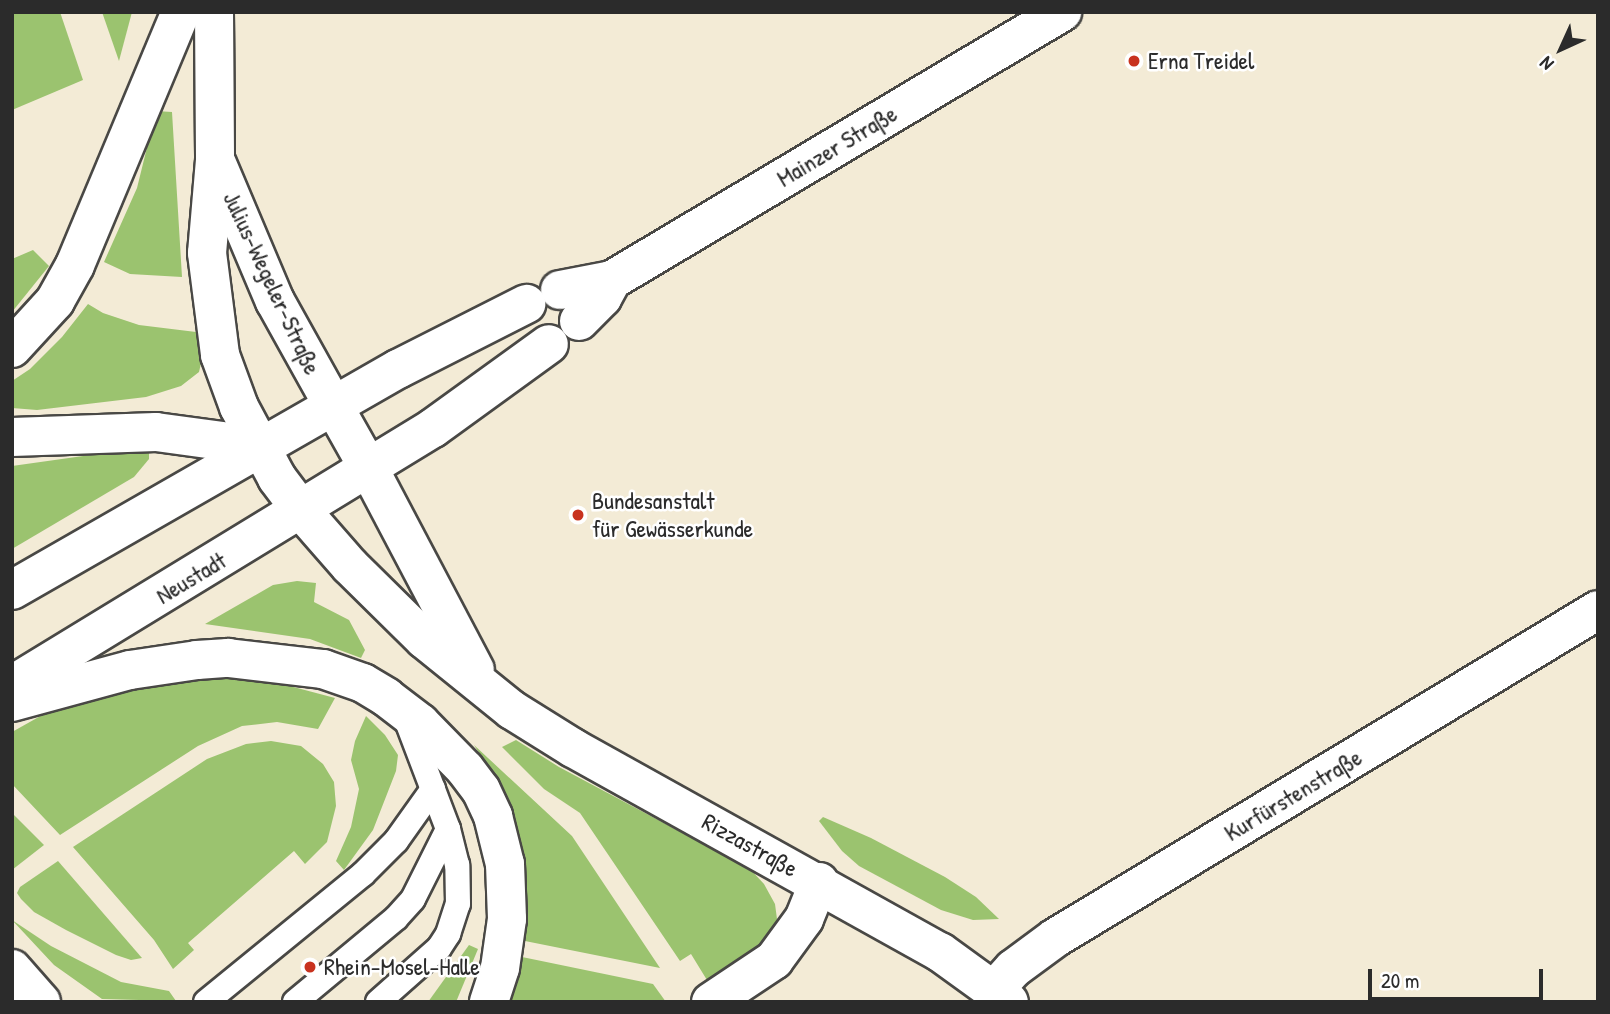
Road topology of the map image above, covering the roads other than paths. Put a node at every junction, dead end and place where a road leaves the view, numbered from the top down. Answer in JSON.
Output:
{"nodes":[{"id":1,"x":181,"y":12,"type":"edge"},
{"id":2,"x":214,"y":12,"type":"edge"},
{"id":3,"x":1062,"y":12,"type":"edge"},
{"id":4,"x":215,"y":160,"type":"junction"},
{"id":5,"x":553,"y":315,"type":"junction"},
{"id":6,"x":12,"y":348,"type":"edge"},
{"id":7,"x":333,"y":405,"type":"junction"},
{"id":8,"x":12,"y":438,"type":"edge"},
{"id":9,"x":260,"y":446,"type":"junction"},
{"id":10,"x":368,"y":467,"type":"junction"},
{"id":11,"x":301,"y":510,"type":"junction"},
{"id":12,"x":12,"y":590,"type":"edge"},
{"id":13,"x":1598,"y":610,"type":"edge"},
{"id":14,"x":12,"y":685,"type":"edge"},
{"id":15,"x":489,"y":691,"type":"junction"},
{"id":16,"x":12,"y":702,"type":"edge"},
{"id":17,"x":402,"y":709,"type":"junction"},
{"id":18,"x":433,"y":789,"type":"junction"},
{"id":19,"x":448,"y":828,"type":"junction"},
{"id":20,"x":819,"y":883,"type":"junction"},
{"id":21,"x":12,"y":969,"type":"edge"},
{"id":22,"x":1002,"y":995,"type":"edge"},
{"id":23,"x":41,"y":1002,"type":"edge"},
{"id":24,"x":205,"y":1002,"type":"edge"},
{"id":25,"x":295,"y":1002,"type":"edge"},
{"id":26,"x":378,"y":1002,"type":"edge"},
{"id":27,"x":489,"y":1002,"type":"edge"},
{"id":28,"x":711,"y":1002,"type":"edge"}],
"edges":[{"from":1,"to":6,"type":"street"},
{"from":2,"to":4,"type":"street","name":"Julius-Wegeler-Straße"},
{"from":3,"to":5,"type":"street","name":"Mainzer Straße"},
{"from":4,"to":7,"type":"street","name":"Julius-Wegeler-Straße"},
{"from":4,"to":9,"type":"street","name":"Julius-Wegeler-Straße"},
{"from":5,"to":7,"type":"street","name":"Mainzer Straße"},
{"from":5,"to":10,"type":"street","name":"Mainzer Straße"},
{"from":7,"to":9,"type":"street"},
{"from":7,"to":10,"type":"street","name":"Julius-Wegeler-Straße"},
{"from":8,"to":9,"type":"street"},
{"from":9,"to":11,"type":"street","name":"Rizzastraße"},
{"from":9,"to":12,"type":"street"},
{"from":10,"to":11,"type":"street","name":"Neustadt"},
{"from":10,"to":15,"type":"street","name":"Rizzastraße"},
{"from":11,"to":14,"type":"street","name":"Neustadt"},
{"from":11,"to":15,"type":"street","name":"Rizzastraße"},
{"from":13,"to":22,"type":"street","name":"Kurfürstenstraße"},
{"from":15,"to":20,"type":"street","name":"Rizzastraße"},
{"from":16,"to":17,"type":"street"},
{"from":17,"to":18,"type":"lane"},
{"from":17,"to":27,"type":"street"},
{"from":18,"to":19,"type":"lane"},
{"from":18,"to":24,"type":"lane"},
{"from":19,"to":25,"type":"lane"},
{"from":19,"to":26,"type":"lane"},
{"from":20,"to":22,"type":"street","name":"Rizzastraße"},
{"from":20,"to":28,"type":"street"},
{"from":21,"to":23,"type":"street"}]}
